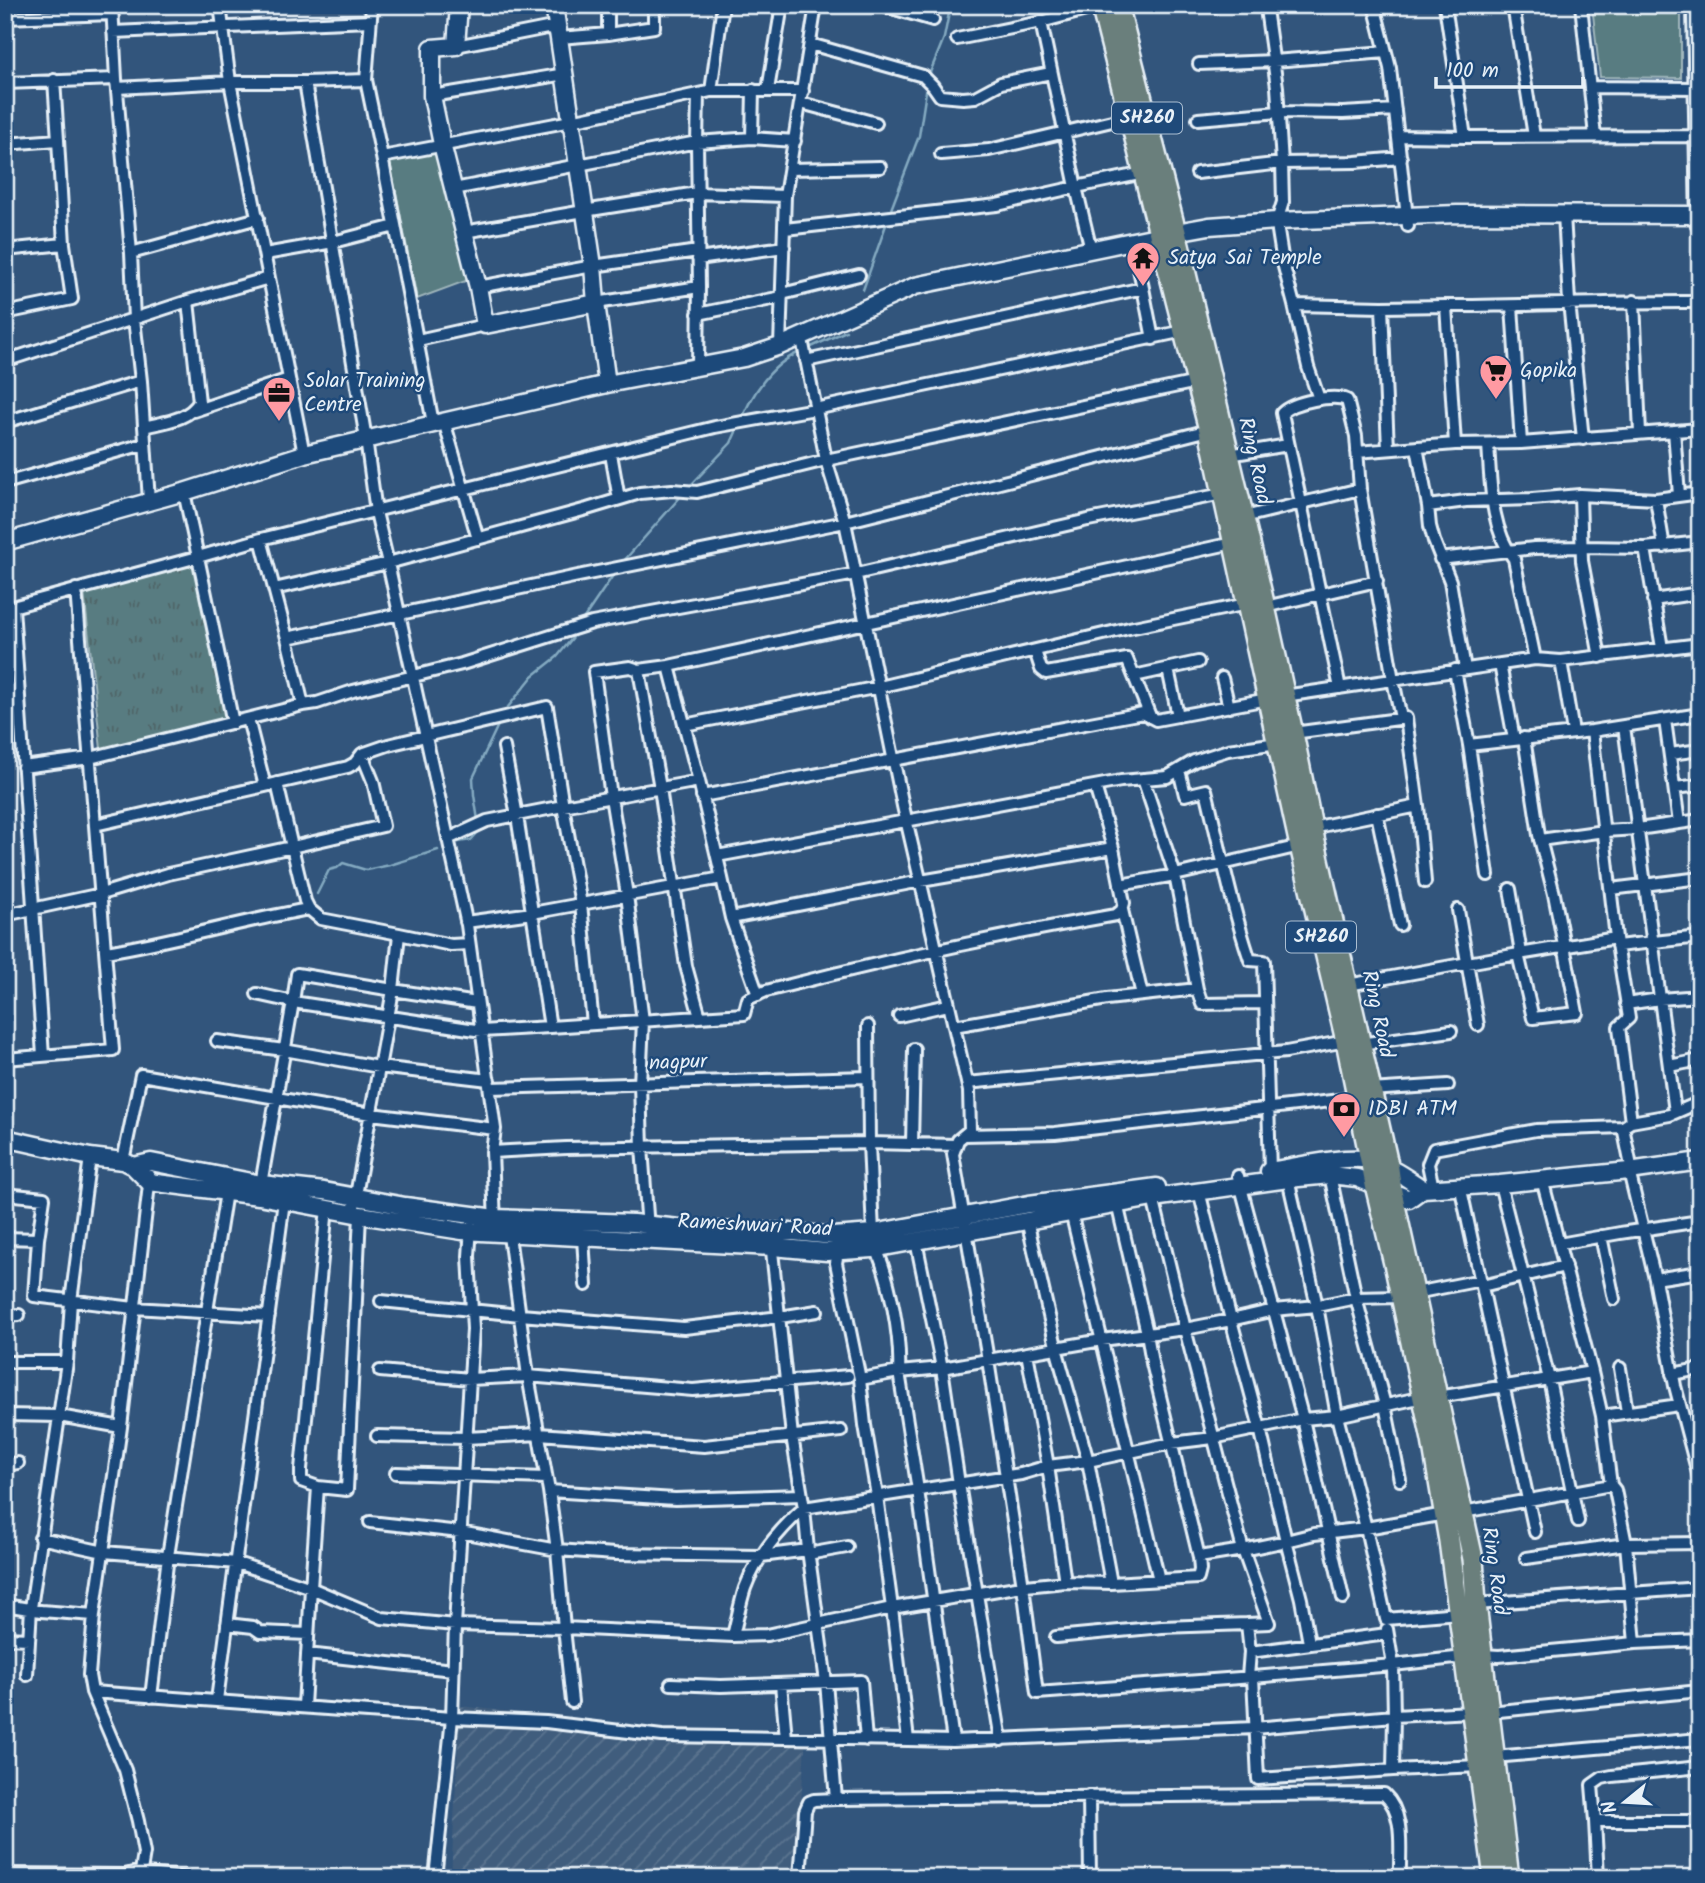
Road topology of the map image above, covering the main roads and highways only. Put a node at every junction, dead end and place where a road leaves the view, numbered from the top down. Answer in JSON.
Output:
{"nodes":[{"id":1,"x":1107,"y":6,"type":"edge"},
{"id":2,"x":1169,"y":238,"type":"junction"},
{"id":3,"x":1256,"y":606,"type":"junction"},
{"id":4,"x":1286,"y":738,"type":"junction"},
{"id":5,"x":1353,"y":1042,"type":"junction"},
{"id":6,"x":1364,"y":1094,"type":"junction"},
{"id":7,"x":1375,"y":1185,"type":"junction"},
{"id":8,"x":1487,"y":1762,"type":"junction"},
{"id":9,"x":1494,"y":1878,"type":"edge"},
{"id":10,"x":1509,"y":1878,"type":"edge"}],
"edges":[{"from":1,"to":2,"type":"highway","name":"Ring Road","number":"SH260"},
{"from":1,"to":2,"type":"highway","name":"Ring Road","number":"SH260"},
{"from":2,"to":3,"type":"highway","name":"Ring Road","number":"SH260"},
{"from":2,"to":3,"type":"highway","name":"Ring Road","number":"SH260"},
{"from":3,"to":4,"type":"highway","name":"Ring Road","number":"SH260"},
{"from":4,"to":5,"type":"highway","name":"Ring Road","number":"SH260"},
{"from":4,"to":5,"type":"highway","name":"Ring Road","number":"SH260"},
{"from":5,"to":6,"type":"highway","name":"Ring Road","number":"SH260"},
{"from":6,"to":7,"type":"highway","name":"Ring Road","number":"SH260"},
{"from":6,"to":7,"type":"highway","name":"Ring Road","number":"SH260"},
{"from":7,"to":8,"type":"highway","name":"Ring Road","number":"SH260"},
{"from":8,"to":9,"type":"highway","name":"Ring Road","number":"SH260"},
{"from":8,"to":10,"type":"highway","name":"Ring Road","number":"SH260"}]}
